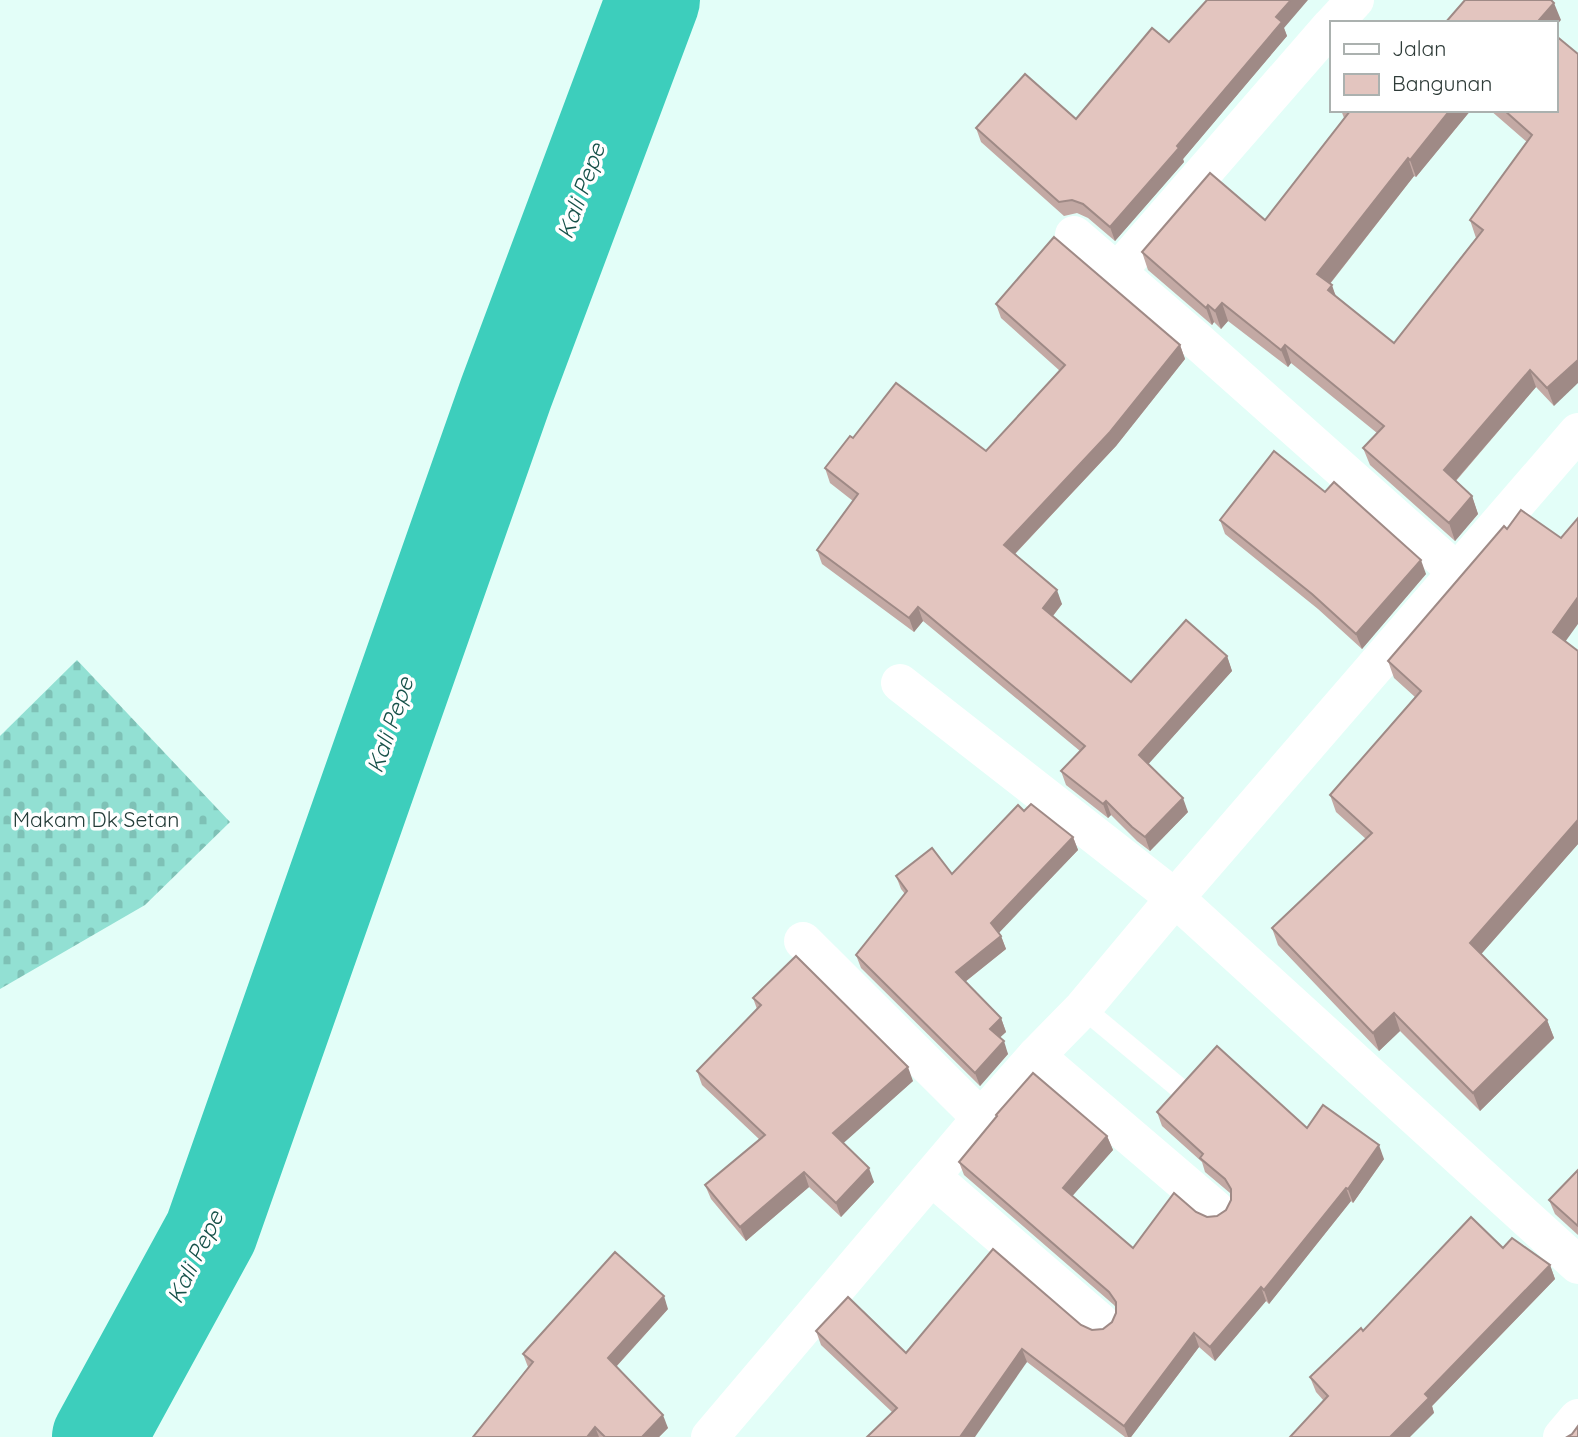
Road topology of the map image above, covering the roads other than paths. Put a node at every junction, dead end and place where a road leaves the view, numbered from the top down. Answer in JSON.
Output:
{"nodes":[{"id":1,"x":1355,"y":0,"type":"edge"},
{"id":2,"x":1336,"y":21,"type":"edge"},
{"id":3,"x":1330,"y":27,"type":"edge"},
{"id":4,"x":1074,"y":235,"type":"dead end"},
{"id":5,"x":1117,"y":272,"type":"junction"},
{"id":6,"x":1578,"y":432,"type":"edge"},
{"id":7,"x":1457,"y":572,"type":"junction"},
{"id":8,"x":900,"y":683,"type":"dead end"},
{"id":9,"x":1175,"y":898,"type":"junction"},
{"id":10,"x":803,"y":941,"type":"dead end"},
{"id":11,"x":1083,"y":1008,"type":"junction"},
{"id":12,"x":1036,"y":1056,"type":"junction"},
{"id":13,"x":1178,"y":1087,"type":"edge"},
{"id":14,"x":981,"y":1118,"type":"junction"},
{"id":15,"x":932,"y":1177,"type":"junction"},
{"id":16,"x":1215,"y":1209,"type":"dead end"},
{"id":17,"x":1578,"y":1265,"type":"edge"},
{"id":18,"x":1100,"y":1322,"type":"dead end"},
{"id":19,"x":1578,"y":1418,"type":"edge"},
{"id":20,"x":710,"y":1437,"type":"edge"},
{"id":21,"x":1562,"y":1437,"type":"edge"}],
"edges":[{"from":1,"to":2,"type":"street"},
{"from":3,"to":5,"type":"street"},
{"from":4,"to":5,"type":"street"},
{"from":5,"to":7,"type":"street"},
{"from":6,"to":7,"type":"street"},
{"from":7,"to":9,"type":"street"},
{"from":8,"to":9,"type":"street"},
{"from":9,"to":11,"type":"street"},
{"from":9,"to":17,"type":"street"},
{"from":10,"to":14,"type":"street"},
{"from":11,"to":12,"type":"street"},
{"from":11,"to":13,"type":"lane"},
{"from":12,"to":14,"type":"street"},
{"from":12,"to":16,"type":"street"},
{"from":14,"to":15,"type":"street"},
{"from":15,"to":18,"type":"street"},
{"from":15,"to":20,"type":"street"},
{"from":19,"to":21,"type":"street"}]}
